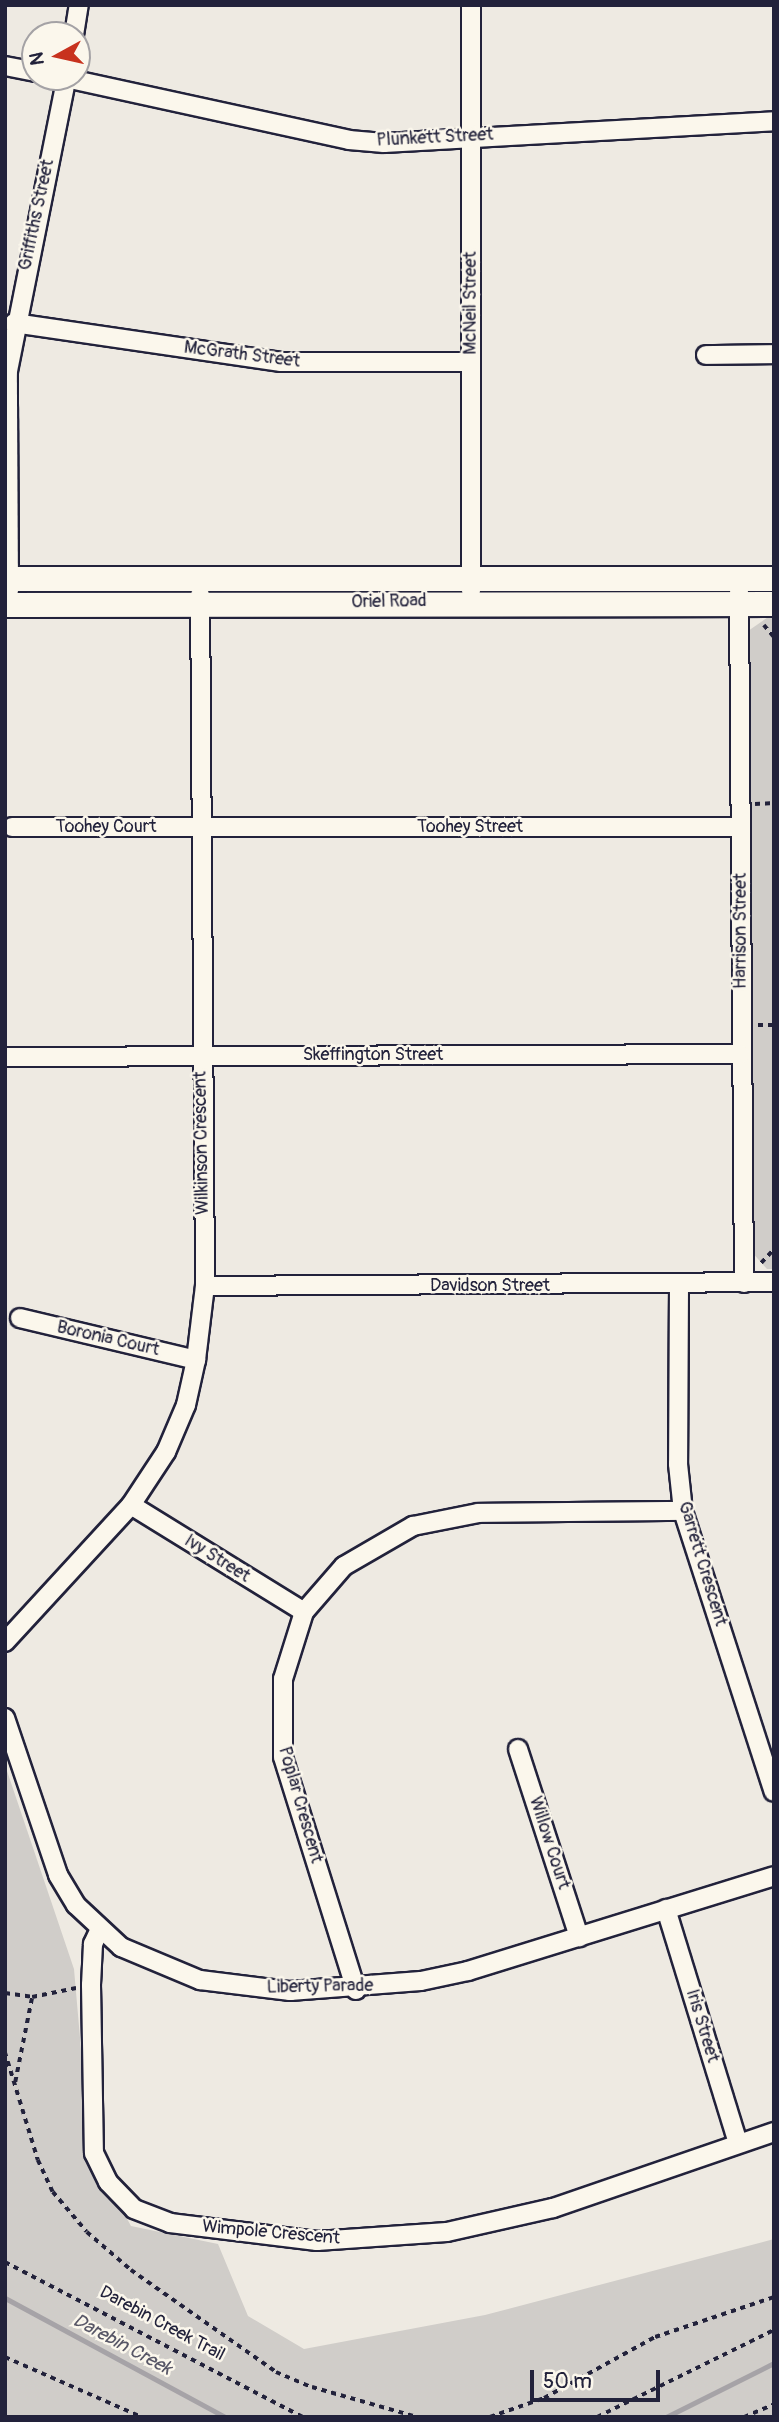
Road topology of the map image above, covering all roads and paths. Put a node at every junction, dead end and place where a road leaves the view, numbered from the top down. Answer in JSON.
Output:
{"nodes":[{"id":1,"x":471,"y":5,"type":"edge"},
{"id":2,"x":91,"y":83,"type":"edge"},
{"id":3,"x":62,"y":91,"type":"edge"},
{"id":4,"x":774,"y":121,"type":"edge"},
{"id":5,"x":472,"y":137,"type":"junction"},
{"id":6,"x":14,"y":323,"type":"junction"},
{"id":7,"x":774,"y":354,"type":"edge"},
{"id":8,"x":706,"y":355,"type":"dead end"},
{"id":9,"x":471,"y":362,"type":"junction"},
{"id":10,"x":199,"y":578,"type":"junction"},
{"id":11,"x":738,"y":578,"type":"junction"},
{"id":12,"x":7,"y":579,"type":"edge"},
{"id":13,"x":774,"y":579,"type":"edge"},
{"id":14,"x":471,"y":591,"type":"junction"},
{"id":15,"x":7,"y":605,"type":"edge"},
{"id":16,"x":200,"y":606,"type":"junction"},
{"id":17,"x":757,"y":609,"type":"edge"},
{"id":18,"x":774,"y":637,"type":"edge"},
{"id":19,"x":12,"y":827,"type":"dead end"},
{"id":20,"x":199,"y":827,"type":"junction"},
{"id":21,"x":741,"y":827,"type":"junction"},
{"id":22,"x":740,"y":1054,"type":"junction"},
{"id":23,"x":200,"y":1055,"type":"junction"},
{"id":24,"x":5,"y":1057,"type":"edge"},
{"id":25,"x":774,"y":1282,"type":"edge"},
{"id":26,"x":744,"y":1283,"type":"junction"},
{"id":27,"x":205,"y":1286,"type":"junction"},
{"id":28,"x":679,"y":1286,"type":"junction"},
{"id":29,"x":20,"y":1318,"type":"dead end"},
{"id":30,"x":196,"y":1360,"type":"junction"},
{"id":31,"x":131,"y":1505,"type":"junction"},
{"id":32,"x":683,"y":1511,"type":"junction"},
{"id":33,"x":304,"y":1612,"type":"junction"},
{"id":34,"x":5,"y":1642,"type":"edge"},
{"id":35,"x":5,"y":1718,"type":"edge"},
{"id":36,"x":518,"y":1749,"type":"dead end"},
{"id":37,"x":774,"y":1792,"type":"edge"},
{"id":38,"x":774,"y":1876,"type":"edge"},
{"id":39,"x":666,"y":1909,"type":"junction"},
{"id":40,"x":100,"y":1929,"type":"junction"},
{"id":41,"x":579,"y":1937,"type":"junction"},
{"id":42,"x":92,"y":1985,"type":"junction"},
{"id":43,"x":356,"y":1990,"type":"junction"},
{"id":44,"x":5,"y":1993,"type":"edge"},
{"id":45,"x":32,"y":1997,"type":"junction"},
{"id":46,"x":5,"y":2052,"type":"edge"},
{"id":47,"x":15,"y":2084,"type":"junction"},
{"id":48,"x":774,"y":2132,"type":"edge"},
{"id":49,"x":738,"y":2143,"type":"junction"},
{"id":50,"x":5,"y":2262,"type":"edge"},
{"id":51,"x":774,"y":2297,"type":"edge"},
{"id":52,"x":774,"y":2330,"type":"edge"},
{"id":53,"x":5,"y":2357,"type":"edge"},
{"id":54,"x":774,"y":2404,"type":"edge"},
{"id":55,"x":142,"y":2417,"type":"edge"},
{"id":56,"x":303,"y":2417,"type":"edge"},
{"id":57,"x":417,"y":2417,"type":"edge"},
{"id":58,"x":489,"y":2417,"type":"edge"},
{"id":59,"x":597,"y":2417,"type":"edge"},
{"id":60,"x":744,"y":2417,"type":"edge"}],
"edges":[{"from":1,"to":5,"type":"street","name":"McNeil Street"},
{"from":2,"to":5,"type":"street","name":"Plunkett Street"},
{"from":3,"to":6,"type":"street","name":"Griffiths Street"},
{"from":4,"to":5,"type":"street","name":"Plunkett Street"},
{"from":5,"to":9,"type":"street","name":"McNeil Street"},
{"from":6,"to":9,"type":"street","name":"McGrath Street"},
{"from":6,"to":12,"type":"street","name":"Griffiths Street"},
{"from":7,"to":8,"type":"street"},
{"from":9,"to":14,"type":"street","name":"McNeil Street"},
{"from":10,"to":12,"type":"main road","name":"Oriel Road"},
{"from":10,"to":14,"type":"main road","name":"Oriel Road"},
{"from":10,"to":16,"type":"street","name":"Wilkinson Crescent"},
{"from":11,"to":13,"type":"main road","name":"Oriel Road"},
{"from":11,"to":14,"type":"main road","name":"Oriel Road"},
{"from":11,"to":17,"type":"street","name":"Harrison Street"},
{"from":12,"to":15,"type":"street","name":"Griffiths Street"},
{"from":14,"to":16,"type":"main road","name":"Oriel Road"},
{"from":14,"to":17,"type":"main road","name":"Oriel Road"},
{"from":15,"to":16,"type":"main road","name":"Oriel Road"},
{"from":16,"to":20,"type":"street","name":"Wilkinson Crescent"},
{"from":17,"to":18,"type":"path"},
{"from":17,"to":21,"type":"street","name":"Harrison Street"},
{"from":19,"to":20,"type":"street","name":"Toohey Court"},
{"from":20,"to":21,"type":"street","name":"Toohey Street"},
{"from":20,"to":23,"type":"street","name":"Wilkinson Crescent"},
{"from":21,"to":22,"type":"street","name":"Harrison Street"},
{"from":22,"to":23,"type":"street","name":"Skeffington Street"},
{"from":22,"to":26,"type":"street","name":"Harrison Street"},
{"from":23,"to":24,"type":"street","name":"Skeffington Street"},
{"from":23,"to":27,"type":"street","name":"Wilkinson Crescent"},
{"from":25,"to":26,"type":"street","name":"Davidson Street"},
{"from":26,"to":28,"type":"street","name":"Davidson Street"},
{"from":27,"to":28,"type":"street","name":"Davidson Street"},
{"from":27,"to":30,"type":"street","name":"Wilkinson Crescent"},
{"from":28,"to":32,"type":"street","name":"Garrett Crescent"},
{"from":29,"to":30,"type":"street","name":"Boronia Court"},
{"from":30,"to":31,"type":"street","name":"Wilkinson Crescent"},
{"from":31,"to":33,"type":"street","name":"Ivy Street"},
{"from":31,"to":34,"type":"street","name":"Wilkinson Crescent"},
{"from":32,"to":33,"type":"street","name":"Poplar Crescent"},
{"from":32,"to":37,"type":"street","name":"Garrett Crescent"},
{"from":33,"to":43,"type":"street","name":"Poplar Crescent"},
{"from":35,"to":40,"type":"street","name":"Liberty Parade"},
{"from":36,"to":41,"type":"street","name":"Willow Court"},
{"from":38,"to":39,"type":"street","name":"Liberty Parade"},
{"from":39,"to":41,"type":"street","name":"Liberty Parade"},
{"from":39,"to":49,"type":"street","name":"Iris Street"},
{"from":40,"to":42,"type":"street","name":"Wimpole Crescent"},
{"from":40,"to":43,"type":"street","name":"Liberty Parade"},
{"from":41,"to":43,"type":"street","name":"Liberty Parade"},
{"from":42,"to":45,"type":"path"},
{"from":42,"to":49,"type":"street","name":"Wimpole Crescent"},
{"from":44,"to":45,"type":"path"},
{"from":45,"to":47,"type":"path"},
{"from":46,"to":47,"type":"path"},
{"from":47,"to":57,"type":"path"},
{"from":48,"to":49,"type":"street","name":"Wimpole Crescent"},
{"from":50,"to":56,"type":"path","name":"Darebin Creek Trail"},
{"from":51,"to":58,"type":"path"},
{"from":52,"to":59,"type":"path"},
{"from":53,"to":55,"type":"path"},
{"from":54,"to":60,"type":"path"}]}
